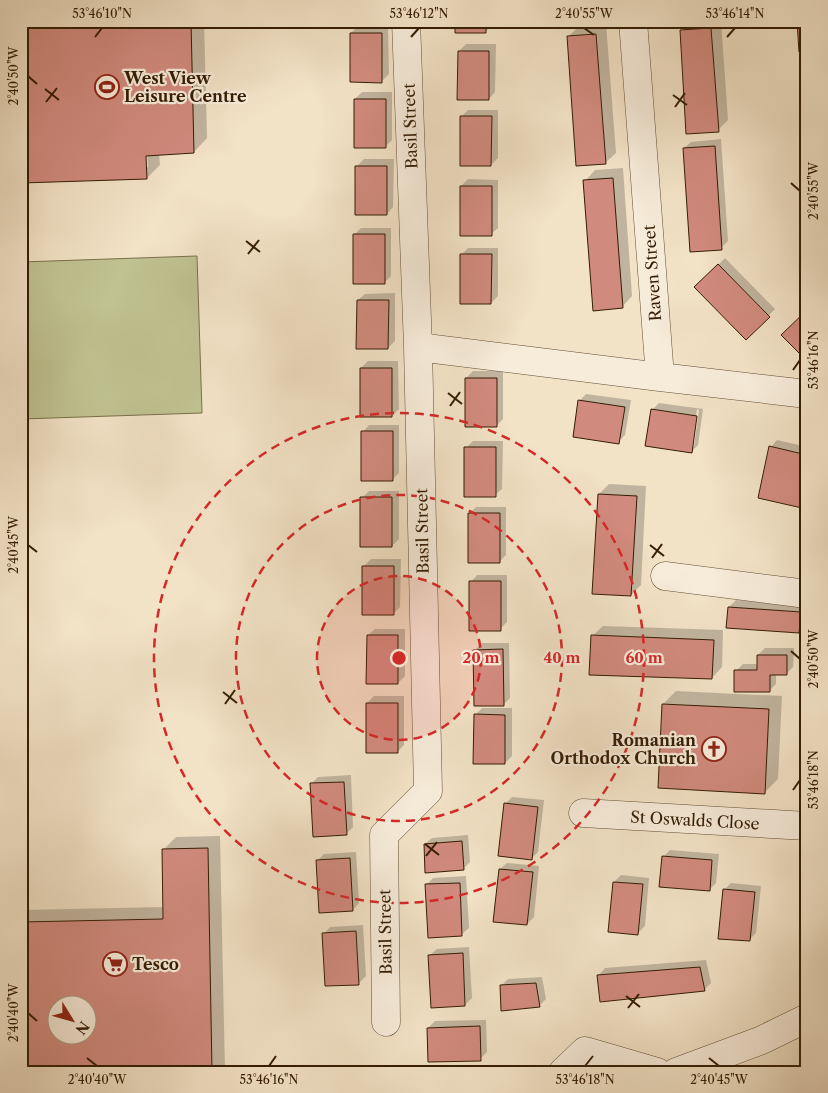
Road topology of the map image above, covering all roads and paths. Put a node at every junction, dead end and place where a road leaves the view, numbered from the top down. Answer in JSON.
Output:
{"nodes":[{"id":1,"x":406,"y":21,"type":"edge"},
{"id":2,"x":633,"y":21,"type":"edge"},
{"id":3,"x":418,"y":347,"type":"junction"},
{"id":4,"x":660,"y":377,"type":"junction"},
{"id":5,"x":807,"y":394,"type":"edge"},
{"id":6,"x":665,"y":576,"type":"dead end"},
{"id":7,"x":807,"y":594,"type":"edge"},
{"id":8,"x":583,"y":813,"type":"dead end"},
{"id":9,"x":807,"y":826,"type":"edge"},
{"id":10,"x":807,"y":1018,"type":"edge"},
{"id":11,"x":386,"y":1022,"type":"dead end"},
{"id":12,"x":563,"y":1072,"type":"edge"},
{"id":13,"x":657,"y":1072,"type":"edge"},
{"id":14,"x":676,"y":1072,"type":"edge"}],
"edges":[{"from":1,"to":3,"type":"street","name":"Basil Street"},
{"from":2,"to":4,"type":"street","name":"Raven Street"},
{"from":3,"to":4,"type":"street"},
{"from":3,"to":11,"type":"street","name":"Basil Street"},
{"from":4,"to":5,"type":"street"},
{"from":6,"to":7,"type":"street"},
{"from":8,"to":9,"type":"street","name":"St Oswalds Close"},
{"from":10,"to":14,"type":"street"},
{"from":12,"to":13,"type":"street"}]}
